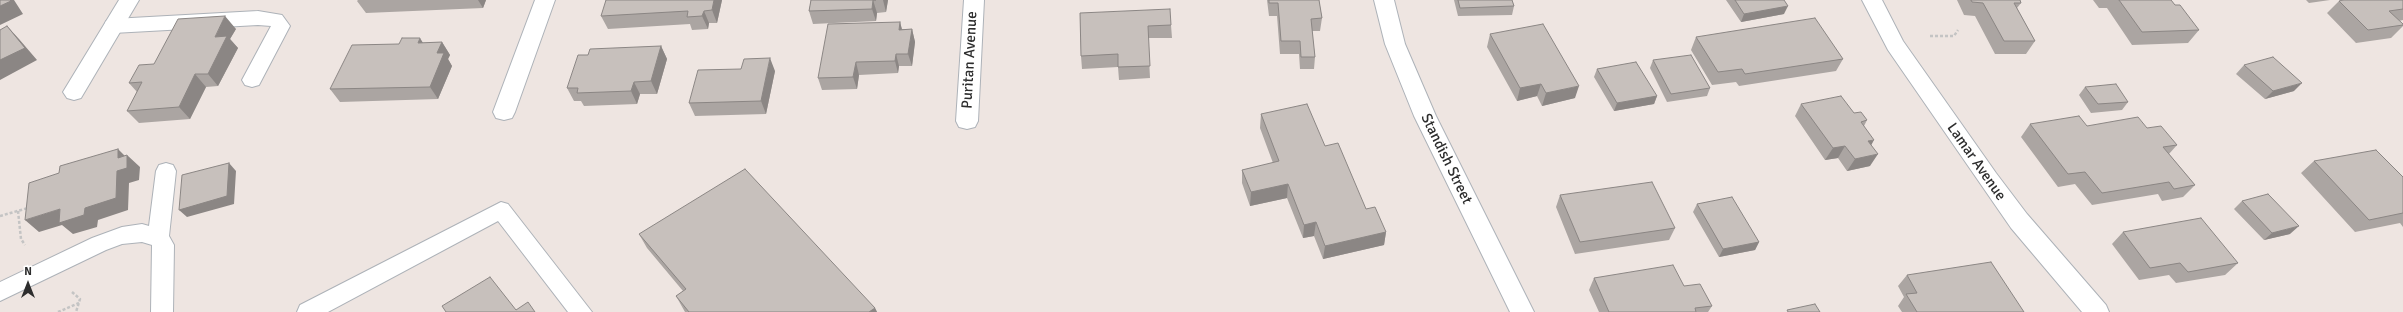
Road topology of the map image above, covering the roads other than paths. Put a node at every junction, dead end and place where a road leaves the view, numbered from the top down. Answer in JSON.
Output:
{"nodes":[{"id":1,"x":128,"y":0,"type":"edge"},
{"id":2,"x":545,"y":0,"type":"edge"},
{"id":3,"x":974,"y":0,"type":"edge"},
{"id":4,"x":1384,"y":0,"type":"edge"},
{"id":5,"x":1872,"y":0,"type":"edge"},
{"id":6,"x":113,"y":26,"type":"junction"},
{"id":7,"x":252,"y":80,"type":"dead end"},
{"id":8,"x":74,"y":92,"type":"dead end"},
{"id":9,"x":504,"y":112,"type":"dead end"},
{"id":10,"x":967,"y":121,"type":"dead end"},
{"id":11,"x":166,"y":171,"type":"dead end"},
{"id":12,"x":158,"y":236,"type":"junction"},
{"id":13,"x":0,"y":292,"type":"edge"},
{"id":14,"x":162,"y":312,"type":"edge"},
{"id":15,"x":308,"y":312,"type":"edge"},
{"id":16,"x":581,"y":312,"type":"edge"},
{"id":17,"x":1522,"y":312,"type":"edge"},
{"id":18,"x":2097,"y":312,"type":"edge"}],
"edges":[{"from":1,"to":6,"type":"street"},
{"from":2,"to":9,"type":"street"},
{"from":3,"to":10,"type":"street","name":"Puritan Avenue"},
{"from":4,"to":17,"type":"street","name":"Standish Street"},
{"from":5,"to":18,"type":"street","name":"Lamar Avenue"},
{"from":6,"to":7,"type":"lane"},
{"from":6,"to":8,"type":"street"},
{"from":11,"to":12,"type":"lane"},
{"from":12,"to":13,"type":"lane"},
{"from":12,"to":14,"type":"lane"},
{"from":15,"to":16,"type":"lane"}]}
